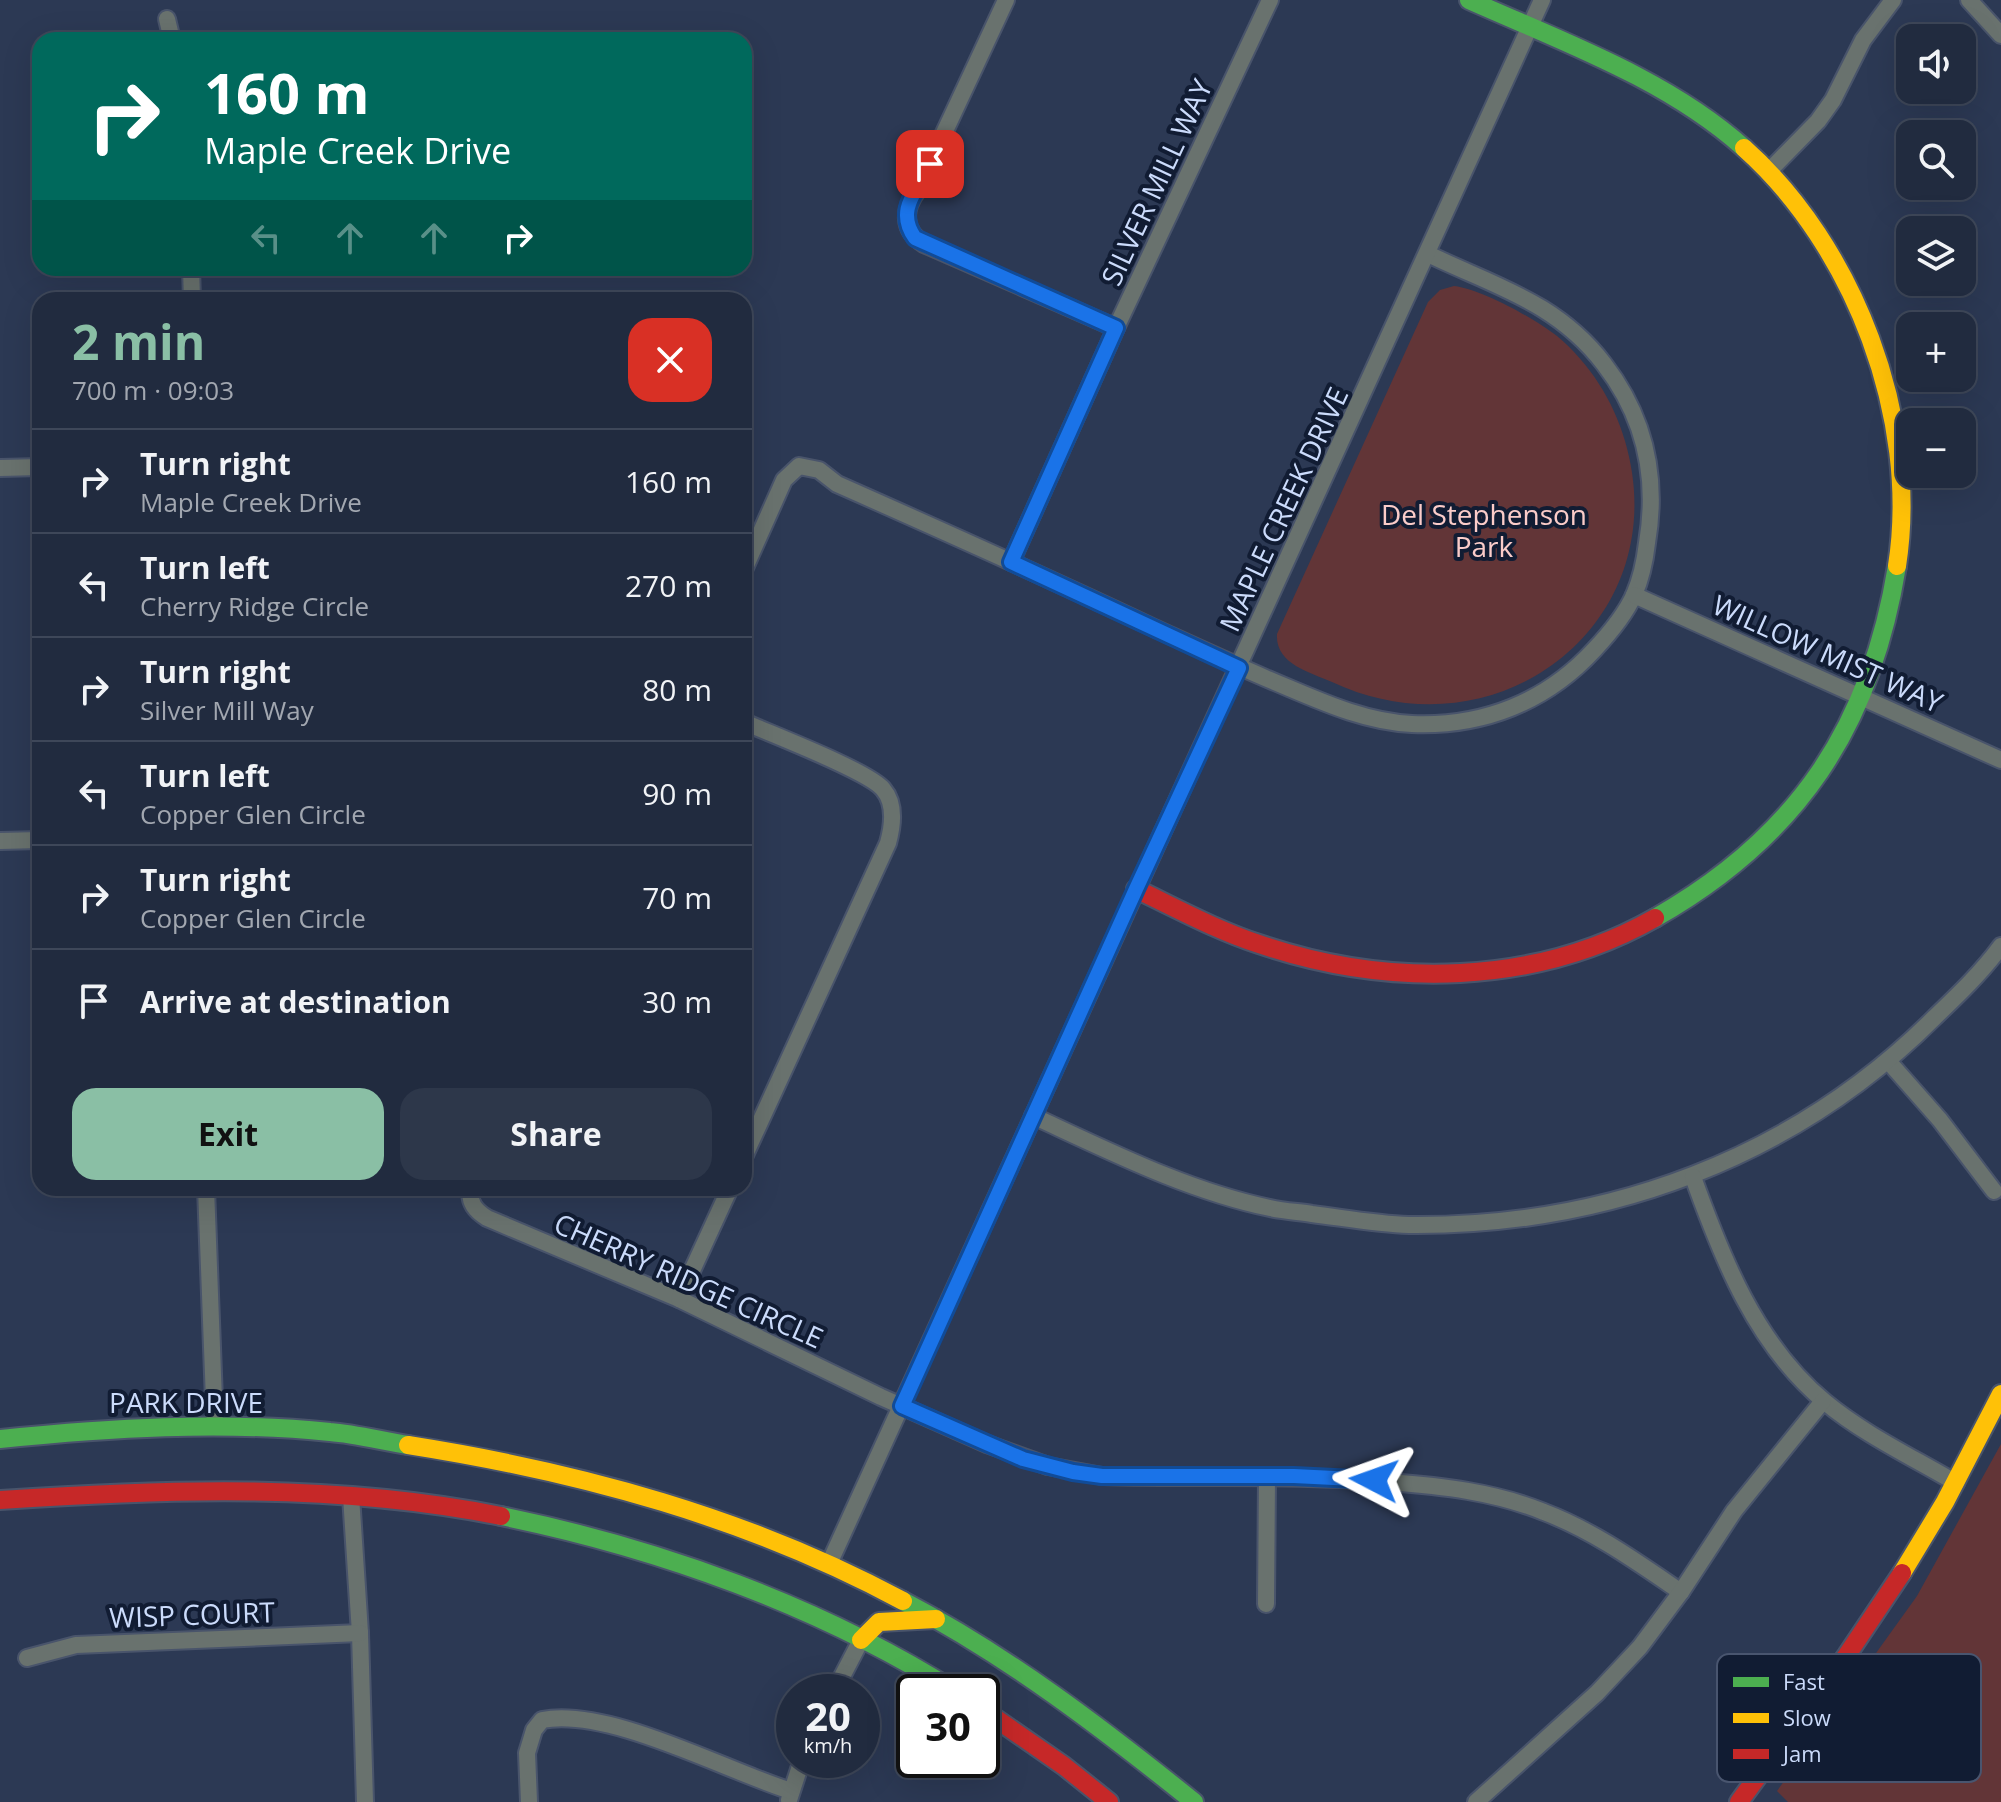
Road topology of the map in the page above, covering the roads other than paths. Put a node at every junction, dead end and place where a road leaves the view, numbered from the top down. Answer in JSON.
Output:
{"nodes":[{"id":1,"x":1006,"y":0,"type":"edge"},
{"id":2,"x":1270,"y":0,"type":"edge"},
{"id":3,"x":1469,"y":0,"type":"edge"},
{"id":4,"x":1542,"y":0,"type":"edge"},
{"id":5,"x":1893,"y":0,"type":"edge"},
{"id":6,"x":1969,"y":0,"type":"edge"},
{"id":7,"x":167,"y":19,"type":"dead end"},
{"id":8,"x":1530,"y":26,"type":"junction"},
{"id":9,"x":170,"y":32,"type":"edge"},
{"id":10,"x":2001,"y":35,"type":"edge"},
{"id":11,"x":1770,"y":170,"type":"junction"},
{"id":12,"x":1428,"y":254,"type":"junction"},
{"id":13,"x":1116,"y":328,"type":"junction"},
{"id":14,"x":32,"y":467,"type":"edge"},
{"id":15,"x":0,"y":468,"type":"edge"},
{"id":16,"x":752,"y":552,"type":"edge"},
{"id":17,"x":1011,"y":562,"type":"junction"},
{"id":18,"x":1634,"y":595,"type":"junction"},
{"id":19,"x":1239,"y":668,"type":"junction"},
{"id":20,"x":1862,"y":695,"type":"junction"},
{"id":21,"x":752,"y":726,"type":"edge"},
{"id":22,"x":2001,"y":760,"type":"edge"},
{"id":23,"x":32,"y":840,"type":"edge"},
{"id":24,"x":0,"y":841,"type":"edge"},
{"id":25,"x":1136,"y":889,"type":"junction"},
{"id":26,"x":2001,"y":946,"type":"edge"},
{"id":27,"x":1889,"y":1062,"type":"junction"},
{"id":28,"x":1033,"y":1116,"type":"junction"},
{"id":29,"x":752,"y":1140,"type":"edge"},
{"id":30,"x":1693,"y":1177,"type":"junction"},
{"id":31,"x":1994,"y":1191,"type":"dead end"},
{"id":32,"x":206,"y":1196,"type":"edge"},
{"id":33,"x":469,"y":1196,"type":"edge"},
{"id":34,"x":726,"y":1196,"type":"edge"},
{"id":35,"x":679,"y":1299,"type":"junction"},
{"id":36,"x":2001,"y":1394,"type":"edge"},
{"id":37,"x":1823,"y":1401,"type":"junction"},
{"id":38,"x":902,"y":1406,"type":"junction"},
{"id":39,"x":215,"y":1427,"type":"junction"},
{"id":40,"x":0,"y":1439,"type":"edge"},
{"id":41,"x":1267,"y":1476,"type":"junction"},
{"id":42,"x":1956,"y":1483,"type":"junction"},
{"id":43,"x":358,"y":1496,"type":"junction"},
{"id":44,"x":0,"y":1500,"type":"edge"},
{"id":45,"x":829,"y":1564,"type":"junction"},
{"id":46,"x":1681,"y":1592,"type":"junction"},
{"id":47,"x":1266,"y":1604,"type":"dead end"},
{"id":48,"x":937,"y":1619,"type":"junction"},
{"id":49,"x":360,"y":1633,"type":"junction"},
{"id":50,"x":861,"y":1640,"type":"junction"},
{"id":51,"x":1846,"y":1654,"type":"edge"},
{"id":52,"x":27,"y":1658,"type":"dead end"},
{"id":53,"x":843,"y":1674,"type":"edge"},
{"id":54,"x":923,"y":1674,"type":"edge"},
{"id":55,"x":1000,"y":1722,"type":"edge"},
{"id":56,"x":1753,"y":1782,"type":"edge"},
{"id":57,"x":790,"y":1797,"type":"edge"},
{"id":58,"x":365,"y":1802,"type":"edge"},
{"id":59,"x":529,"y":1802,"type":"edge"},
{"id":60,"x":1109,"y":1802,"type":"edge"},
{"id":61,"x":1194,"y":1802,"type":"edge"},
{"id":62,"x":1476,"y":1802,"type":"edge"},
{"id":63,"x":1739,"y":1802,"type":"edge"}],
"edges":[{"from":1,"to":13,"type":"street"},
{"from":2,"to":13,"type":"street","name":"SILVER MILL WAY"},
{"from":3,"to":8,"type":"main road"},
{"from":4,"to":8,"type":"street","name":"MAPLE CREEK DRIVE"},
{"from":5,"to":11,"type":"street"},
{"from":6,"to":10,"type":"street"},
{"from":7,"to":9,"type":"street"},
{"from":8,"to":11,"type":"main road"},
{"from":8,"to":12,"type":"street","name":"MAPLE CREEK DRIVE"},
{"from":11,"to":20,"type":"main road"},
{"from":12,"to":18,"type":"street"},
{"from":12,"to":19,"type":"street","name":"MAPLE CREEK DRIVE"},
{"from":13,"to":17,"type":"street","name":"SILVER MILL WAY"},
{"from":14,"to":15,"type":"street"},
{"from":16,"to":17,"type":"street"},
{"from":17,"to":19,"type":"street"},
{"from":18,"to":19,"type":"street"},
{"from":18,"to":20,"type":"street","name":"WILLOW MIST WAY"},
{"from":19,"to":25,"type":"street","name":"MAPLE CREEK DRIVE"},
{"from":20,"to":22,"type":"street","name":"WILLOW MIST WAY"},
{"from":20,"to":25,"type":"main road"},
{"from":21,"to":29,"type":"street"},
{"from":23,"to":24,"type":"street"},
{"from":25,"to":28,"type":"street","name":"MAPLE CREEK DRIVE"},
{"from":26,"to":27,"type":"street"},
{"from":27,"to":30,"type":"street"},
{"from":27,"to":31,"type":"street"},
{"from":28,"to":30,"type":"street"},
{"from":28,"to":38,"type":"street","name":"MAPLE CREEK DRIVE"},
{"from":30,"to":37,"type":"street"},
{"from":32,"to":39,"type":"street"},
{"from":33,"to":35,"type":"street","name":"CHERRY RIDGE CIRCLE"},
{"from":34,"to":35,"type":"street"},
{"from":35,"to":38,"type":"street","name":"CHERRY RIDGE CIRCLE"},
{"from":36,"to":42,"type":"main road"},
{"from":37,"to":42,"type":"street"},
{"from":37,"to":46,"type":"street"},
{"from":38,"to":41,"type":"street","name":"CHERRY RIDGE CIRCLE"},
{"from":38,"to":45,"type":"street","name":"MAPLE CREEK DRIVE"},
{"from":39,"to":40,"type":"main road","name":"PARK DRIVE"},
{"from":39,"to":45,"type":"main road","name":"PARK DRIVE"},
{"from":41,"to":46,"type":"street","name":"CHERRY RIDGE CIRCLE"},
{"from":41,"to":47,"type":"street"},
{"from":42,"to":51,"type":"main road"},
{"from":43,"to":44,"type":"main road"},
{"from":43,"to":49,"type":"street"},
{"from":43,"to":50,"type":"main road"},
{"from":45,"to":48,"type":"main road","name":"PARK DRIVE"},
{"from":46,"to":62,"type":"street"},
{"from":48,"to":50,"type":"main road"},
{"from":48,"to":61,"type":"main road","name":"PARK DRIVE"},
{"from":49,"to":52,"type":"street","name":"WISP COURT"},
{"from":49,"to":58,"type":"street"},
{"from":50,"to":53,"type":"street"},
{"from":50,"to":54,"type":"main road"},
{"from":55,"to":60,"type":"main road"},
{"from":56,"to":63,"type":"main road"},
{"from":57,"to":59,"type":"street"}]}
